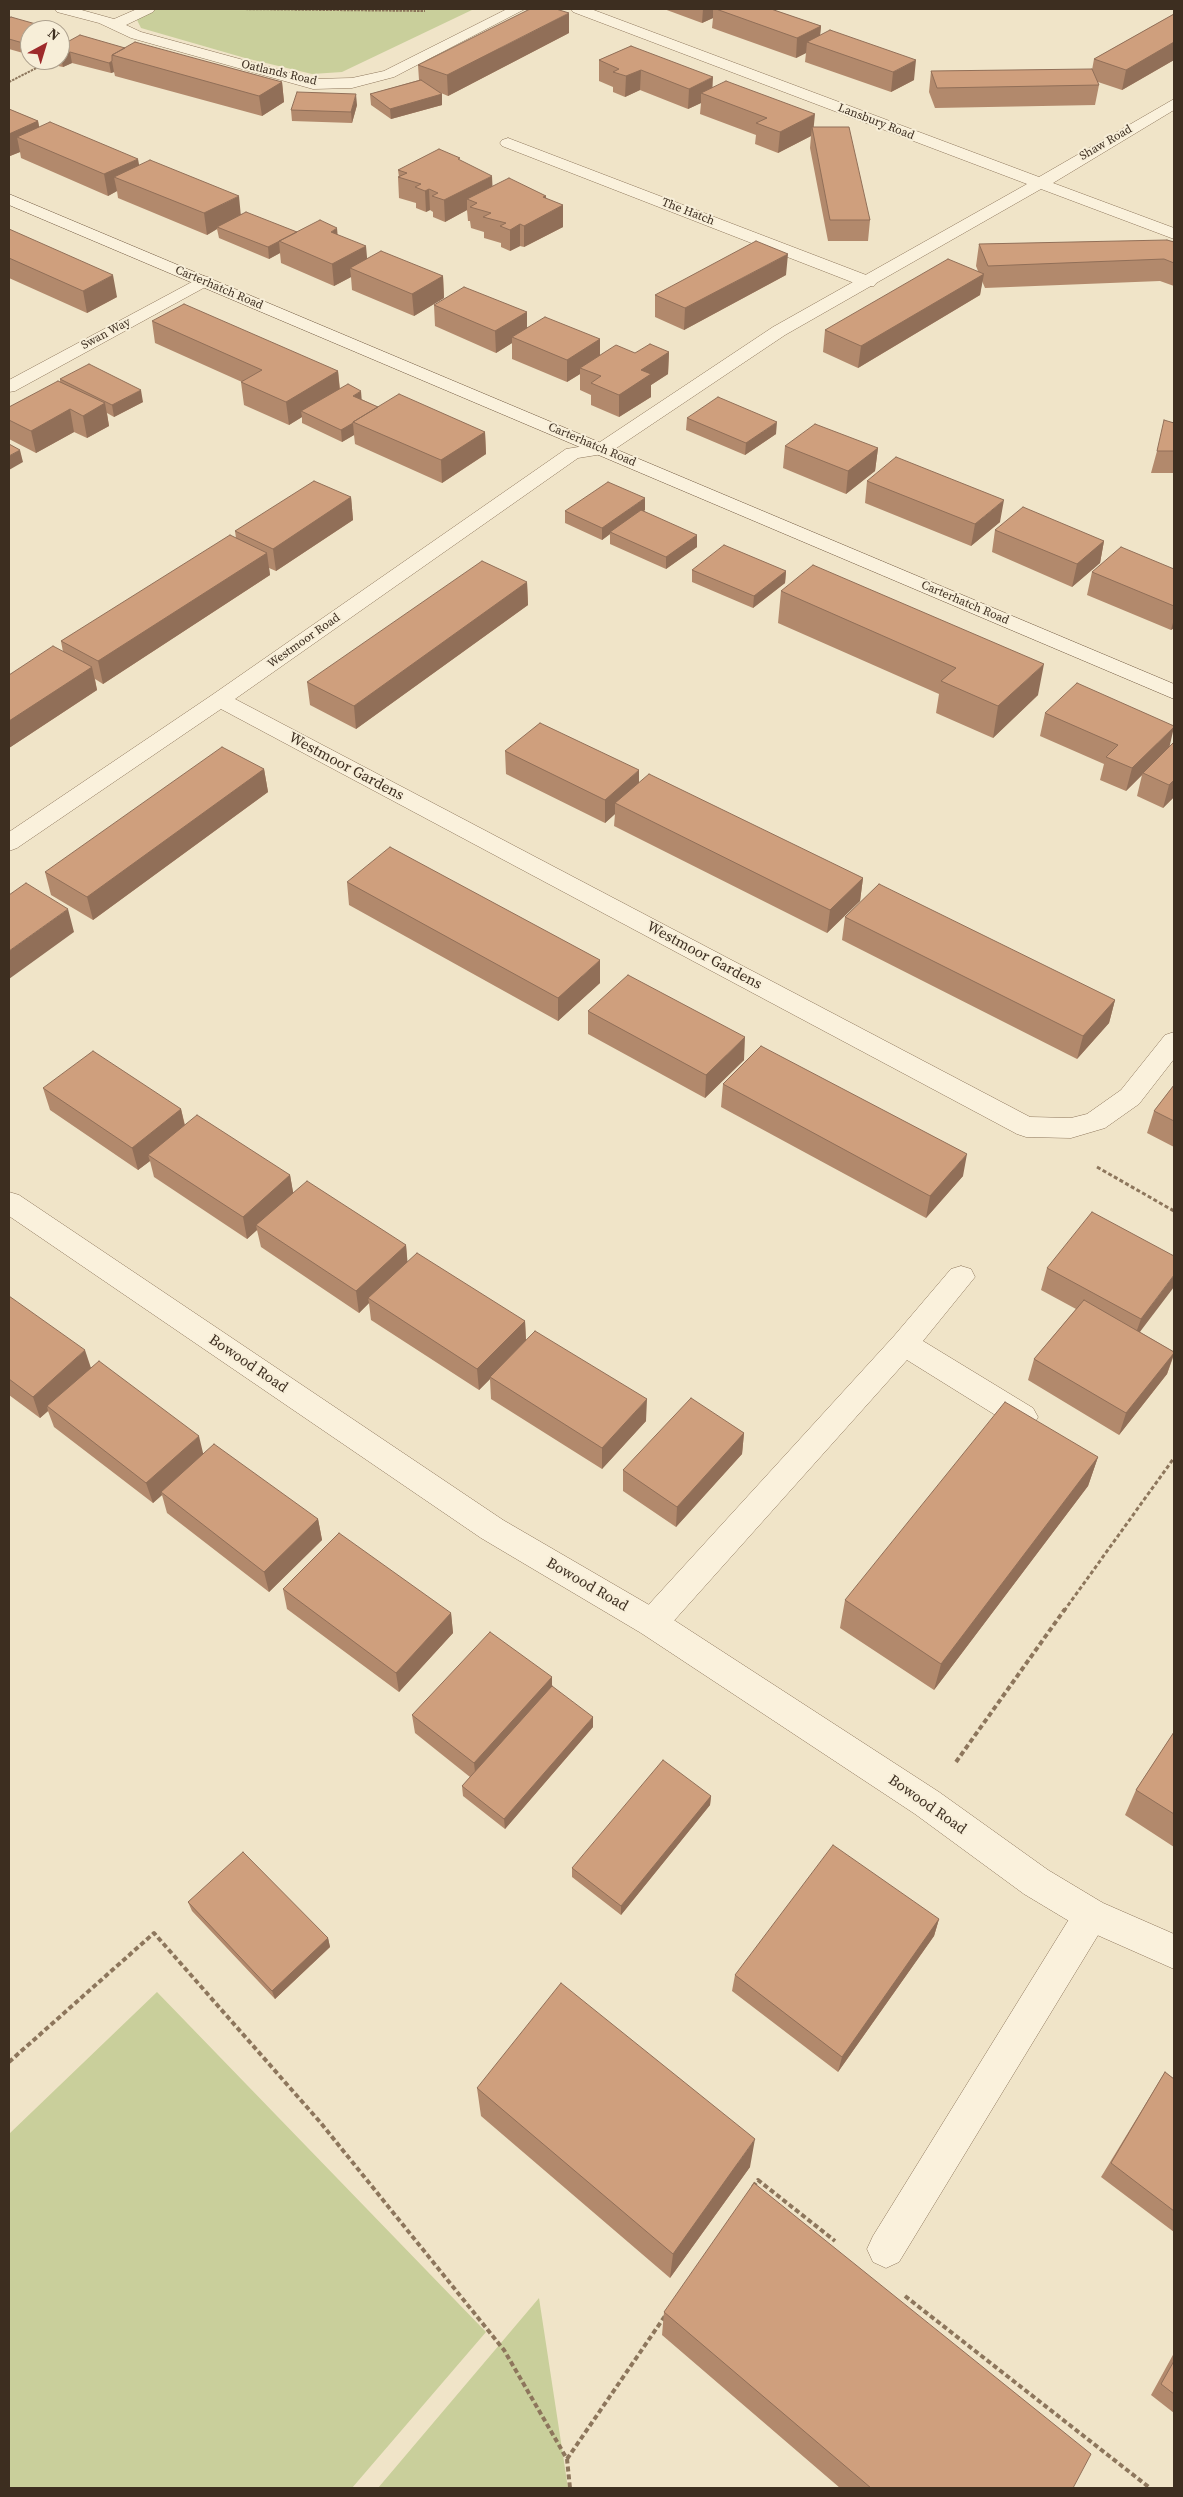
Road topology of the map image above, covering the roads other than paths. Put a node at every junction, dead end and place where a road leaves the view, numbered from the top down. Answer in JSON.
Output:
{"nodes":[{"id":1,"x":62,"y":9,"type":"edge"},
{"id":2,"x":148,"y":9,"type":"edge"},
{"id":3,"x":518,"y":9,"type":"edge"},
{"id":4,"x":578,"y":9,"type":"edge"},
{"id":5,"x":114,"y":25,"type":"junction"},
{"id":6,"x":1174,"y":104,"type":"edge"},
{"id":7,"x":508,"y":143,"type":"dead end"},
{"id":8,"x":1038,"y":183,"type":"junction"},
{"id":9,"x":9,"y":199,"type":"edge"},
{"id":10,"x":1174,"y":234,"type":"edge"},
{"id":11,"x":203,"y":281,"type":"junction"},
{"id":12,"x":868,"y":282,"type":"junction"},
{"id":13,"x":9,"y":386,"type":"edge"},
{"id":14,"x":602,"y":450,"type":"junction"},
{"id":15,"x":1174,"y":692,"type":"edge"},
{"id":16,"x":220,"y":700,"type":"junction"},
{"id":17,"x":9,"y":843,"type":"edge"},
{"id":18,"x":1174,"y":1041,"type":"edge"},
{"id":19,"x":9,"y":1202,"type":"edge"},
{"id":20,"x":962,"y":1277,"type":"dead end"},
{"id":21,"x":904,"y":1344,"type":"junction"},
{"id":22,"x":1023,"y":1417,"type":"edge"},
{"id":23,"x":652,"y":1622,"type":"junction"},
{"id":24,"x":1091,"y":1915,"type":"junction"},
{"id":25,"x":1174,"y":1952,"type":"edge"},
{"id":26,"x":886,"y":2249,"type":"dead end"}],
"edges":[{"from":1,"to":5,"type":"street","name":"Oatlands Road"},
{"from":2,"to":5,"type":"street"},
{"from":3,"to":5,"type":"street","name":"Oatlands Road"},
{"from":4,"to":8,"type":"street","name":"Lansbury Road"},
{"from":6,"to":8,"type":"street","name":"Shaw Road"},
{"from":7,"to":12,"type":"street","name":"The Hatch"},
{"from":8,"to":10,"type":"street","name":"Lansbury Road"},
{"from":8,"to":12,"type":"street"},
{"from":9,"to":11,"type":"street","name":"Carterhatch Road"},
{"from":11,"to":13,"type":"street","name":"Swan Way"},
{"from":11,"to":14,"type":"street","name":"Carterhatch Road"},
{"from":12,"to":14,"type":"street"},
{"from":14,"to":15,"type":"street","name":"Carterhatch Road"},
{"from":14,"to":16,"type":"street","name":"Westmoor Road"},
{"from":16,"to":17,"type":"street","name":"Westmoor Road"},
{"from":16,"to":18,"type":"street","name":"Westmoor Gardens"},
{"from":19,"to":23,"type":"street","name":"Bowood Road"},
{"from":20,"to":21,"type":"street"},
{"from":21,"to":22,"type":"street"},
{"from":21,"to":23,"type":"street"},
{"from":23,"to":24,"type":"street","name":"Bowood Road"},
{"from":24,"to":25,"type":"street","name":"Bowood Road"},
{"from":24,"to":26,"type":"street"}]}
